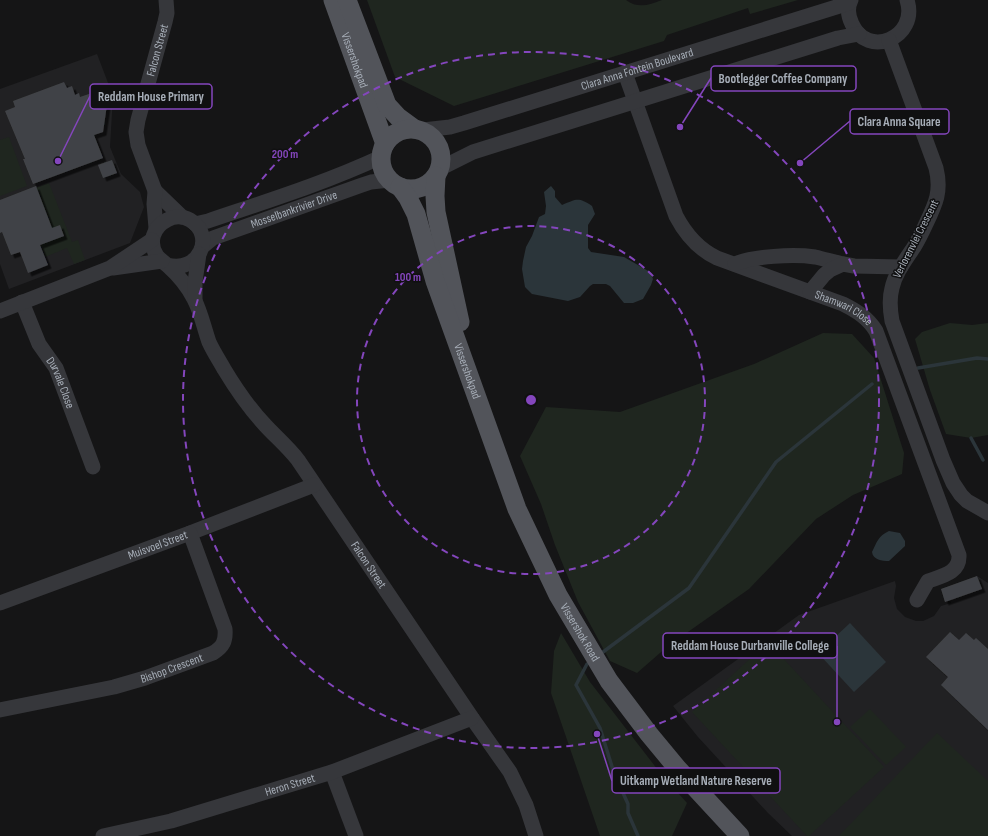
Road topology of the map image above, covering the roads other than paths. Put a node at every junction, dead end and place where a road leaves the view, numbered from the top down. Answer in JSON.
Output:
{"nodes":[{"id":1,"x":166,"y":0,"type":"edge"},
{"id":2,"x":333,"y":0,"type":"edge"},
{"id":3,"x":347,"y":0,"type":"edge"},
{"id":4,"x":907,"y":0,"type":"edge"},
{"id":5,"x":850,"y":2,"type":"edge"},
{"id":6,"x":859,"y":34,"type":"junction"},
{"id":7,"x":889,"y":40,"type":"junction"},
{"id":8,"x":625,"y":73,"type":"junction"},
{"id":9,"x":635,"y":101,"type":"junction"},
{"id":10,"x":418,"y":129,"type":"junction"},
{"id":11,"x":383,"y":150,"type":"junction"},
{"id":12,"x":439,"y":172,"type":"junction"},
{"id":13,"x":395,"y":184,"type":"junction"},
{"id":14,"x":155,"y":191,"type":"junction"},
{"id":15,"x":189,"y":220,"type":"junction"},
{"id":16,"x":154,"y":234,"type":"junction"},
{"id":17,"x":201,"y":250,"type":"junction"},
{"id":18,"x":164,"y":263,"type":"junction"},
{"id":19,"x":734,"y":264,"type":"junction"},
{"id":20,"x":843,"y":264,"type":"junction"},
{"id":21,"x":901,"y":267,"type":"junction"},
{"id":22,"x":110,"y":268,"type":"junction"},
{"id":23,"x":810,"y":292,"type":"junction"},
{"id":24,"x":195,"y":300,"type":"junction"},
{"id":25,"x":22,"y":302,"type":"junction"},
{"id":26,"x":0,"y":311,"type":"edge"},
{"id":27,"x":476,"y":394,"type":"junction"},
{"id":28,"x":93,"y":467,"type":"dead end"},
{"id":29,"x":314,"y":485,"type":"junction"},
{"id":30,"x":988,"y":513,"type":"edge"},
{"id":31,"x":190,"y":533,"type":"junction"},
{"id":32,"x":917,"y":600,"type":"dead end"},
{"id":33,"x":0,"y":603,"type":"edge"},
{"id":34,"x":0,"y":710,"type":"edge"},
{"id":35,"x":472,"y":718,"type":"junction"},
{"id":36,"x":332,"y":772,"type":"junction"},
{"id":37,"x":103,"y":836,"type":"edge"},
{"id":38,"x":356,"y":836,"type":"edge"},
{"id":39,"x":536,"y":836,"type":"edge"},
{"id":40,"x":740,"y":836,"type":"edge"}],
"edges":[{"from":1,"to":14,"type":"street","name":"Falcon Street"},
{"from":2,"to":11,"type":"main road","name":"Vissershokpad"},
{"from":3,"to":10,"type":"main road","name":"Vissershokpad"},
{"from":4,"to":7,"type":"street"},
{"from":5,"to":6,"type":"street"},
{"from":5,"to":8,"type":"street","name":"Clara Anna Fontein Boulevard"},
{"from":6,"to":7,"type":"street"},
{"from":6,"to":9,"type":"street"},
{"from":7,"to":21,"type":"street","name":"Verlorenvlei Crescent"},
{"from":8,"to":9,"type":"street","name":"Shamwari Close"},
{"from":8,"to":10,"type":"street","name":"Clara Anna Fontein Boulevard"},
{"from":9,"to":12,"type":"street"},
{"from":9,"to":19,"type":"street","name":"Shamwari Close"},
{"from":10,"to":11,"type":"main road"},
{"from":10,"to":12,"type":"main road"},
{"from":11,"to":13,"type":"main road"},
{"from":11,"to":15,"type":"street","name":"Mosselbankrivier Drive"},
{"from":12,"to":13,"type":"main road"},
{"from":12,"to":27,"type":"main road","name":"Vissershokpad"},
{"from":13,"to":17,"type":"street","name":"Mosselbankrivier Drive"},
{"from":13,"to":27,"type":"main road","name":"Vissershokpad"},
{"from":14,"to":15,"type":"street","name":"Falcon Street"},
{"from":14,"to":16,"type":"street","name":"Falcon Street"},
{"from":15,"to":16,"type":"street"},
{"from":15,"to":17,"type":"street"},
{"from":16,"to":18,"type":"street"},
{"from":16,"to":22,"type":"street"},
{"from":17,"to":18,"type":"street"},
{"from":17,"to":24,"type":"street","name":"Falcon Street"},
{"from":18,"to":22,"type":"street"},
{"from":18,"to":24,"type":"street","name":"Falcon Street"},
{"from":19,"to":20,"type":"street"},
{"from":19,"to":23,"type":"street","name":"Shamwari Close"},
{"from":20,"to":21,"type":"street"},
{"from":20,"to":23,"type":"street"},
{"from":21,"to":30,"type":"street","name":"Verlorenvlei Crescent"},
{"from":22,"to":25,"type":"street"},
{"from":23,"to":32,"type":"street","name":"Shamwari Close"},
{"from":24,"to":29,"type":"street","name":"Falcon Street"},
{"from":25,"to":26,"type":"street"},
{"from":25,"to":28,"type":"street","name":"Durvale Close"},
{"from":27,"to":40,"type":"main road","name":"Vissershok Road"},
{"from":29,"to":31,"type":"street","name":"Muisvoel Street"},
{"from":29,"to":35,"type":"street","name":"Falcon Street"},
{"from":31,"to":33,"type":"street","name":"Muisvoel Street"},
{"from":31,"to":34,"type":"street","name":"Bishop Crescent"},
{"from":35,"to":36,"type":"street","name":"Heron Street"},
{"from":35,"to":39,"type":"street","name":"Falcon Street"},
{"from":36,"to":37,"type":"street","name":"Heron Street"},
{"from":36,"to":38,"type":"street"}]}
